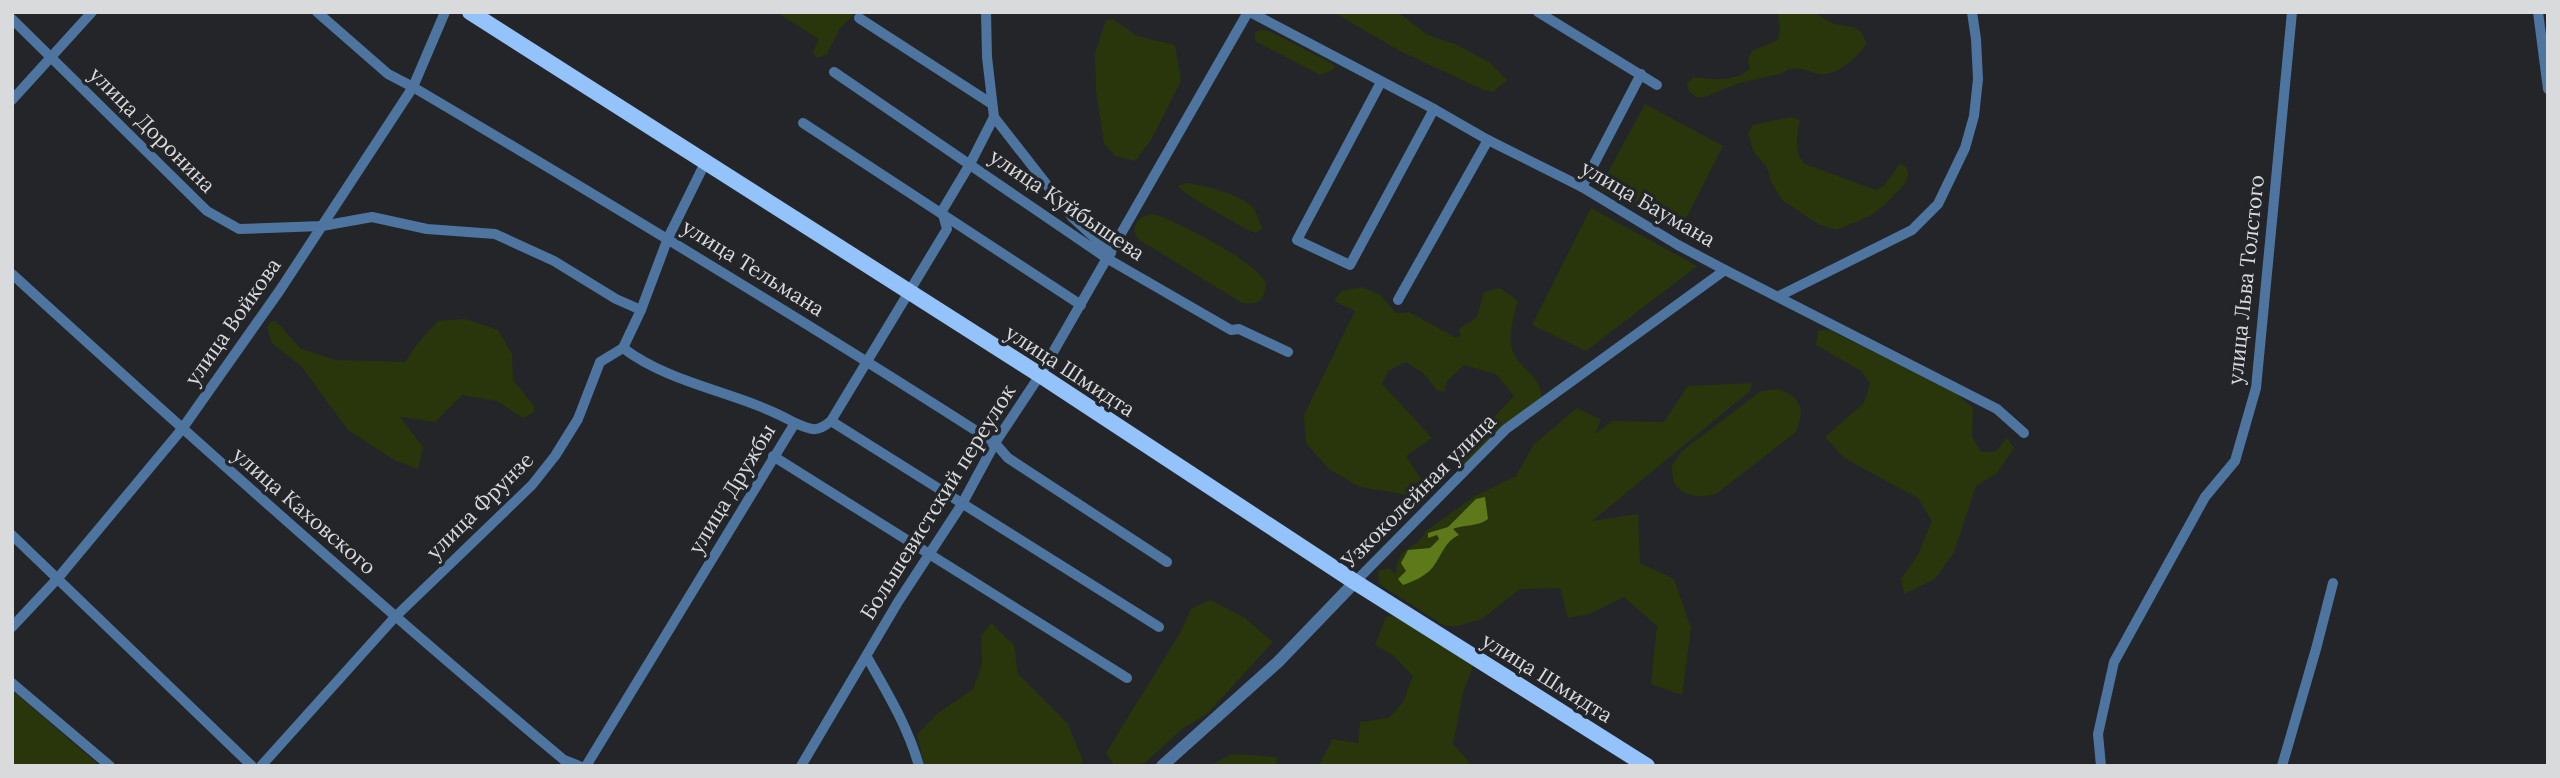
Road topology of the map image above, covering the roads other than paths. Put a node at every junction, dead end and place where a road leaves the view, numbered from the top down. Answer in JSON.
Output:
{"nodes":[{"id":1,"x":92,"y":12,"type":"edge"},
{"id":2,"x":317,"y":12,"type":"edge"},
{"id":3,"x":445,"y":12,"type":"edge"},
{"id":4,"x":470,"y":12,"type":"edge"},
{"id":5,"x":986,"y":12,"type":"edge"},
{"id":6,"x":1249,"y":12,"type":"edge"},
{"id":7,"x":1538,"y":12,"type":"edge"},
{"id":8,"x":1972,"y":12,"type":"edge"},
{"id":9,"x":2292,"y":12,"type":"edge"},
{"id":10,"x":2538,"y":12,"type":"edge"},
{"id":11,"x":859,"y":18,"type":"dead end"},
{"id":12,"x":12,"y":19,"type":"edge"},
{"id":13,"x":51,"y":57,"type":"junction"},
{"id":14,"x":834,"y":72,"type":"dead end"},
{"id":15,"x":1641,"y":74,"type":"junction"},
{"id":16,"x":1381,"y":82,"type":"junction"},
{"id":17,"x":1657,"y":85,"type":"dead end"},
{"id":18,"x":414,"y":87,"type":"junction"},
{"id":19,"x":2548,"y":89,"type":"edge"},
{"id":20,"x":12,"y":100,"type":"edge"},
{"id":21,"x":992,"y":104,"type":"junction"},
{"id":22,"x":1434,"y":109,"type":"junction"},
{"id":23,"x":994,"y":117,"type":"junction"},
{"id":24,"x":803,"y":123,"type":"dead end"},
{"id":25,"x":1488,"y":140,"type":"junction"},
{"id":26,"x":705,"y":163,"type":"junction"},
{"id":27,"x":970,"y":164,"type":"junction"},
{"id":28,"x":1582,"y":187,"type":"junction"},
{"id":29,"x":943,"y":215,"type":"junction"},
{"id":30,"x":322,"y":226,"type":"junction"},
{"id":31,"x":668,"y":239,"type":"junction"},
{"id":32,"x":1109,"y":256,"type":"junction"},
{"id":33,"x":1725,"y":270,"type":"junction"},
{"id":34,"x":12,"y":274,"type":"edge"},
{"id":35,"x":910,"y":292,"type":"junction"},
{"id":36,"x":1779,"y":296,"type":"junction"},
{"id":37,"x":1398,"y":300,"type":"dead end"},
{"id":38,"x":1080,"y":305,"type":"junction"},
{"id":39,"x":641,"y":310,"type":"junction"},
{"id":40,"x":624,"y":348,"type":"junction"},
{"id":41,"x":1288,"y":352,"type":"dead end"},
{"id":42,"x":866,"y":360,"type":"junction"},
{"id":43,"x":1040,"y":375,"type":"junction"},
{"id":44,"x":831,"y":421,"type":"junction"},
{"id":45,"x":795,"y":423,"type":"junction"},
{"id":46,"x":182,"y":429,"type":"junction"},
{"id":47,"x":2024,"y":433,"type":"dead end"},
{"id":48,"x":995,"y":443,"type":"junction"},
{"id":49,"x":773,"y":456,"type":"junction"},
{"id":50,"x":962,"y":504,"type":"junction"},
{"id":51,"x":12,"y":535,"type":"edge"},
{"id":52,"x":929,"y":553,"type":"junction"},
{"id":53,"x":1167,"y":562,"type":"dead end"},
{"id":54,"x":58,"y":578,"type":"junction"},
{"id":55,"x":1355,"y":582,"type":"junction"},
{"id":56,"x":2333,"y":583,"type":"dead end"},
{"id":57,"x":395,"y":617,"type":"junction"},
{"id":58,"x":12,"y":627,"type":"edge"},
{"id":59,"x":1159,"y":627,"type":"dead end"},
{"id":60,"x":867,"y":657,"type":"junction"},
{"id":61,"x":1127,"y":678,"type":"dead end"},
{"id":62,"x":12,"y":683,"type":"edge"},
{"id":63,"x":110,"y":766,"type":"edge"},
{"id":64,"x":252,"y":766,"type":"edge"},
{"id":65,"x":261,"y":766,"type":"edge"},
{"id":66,"x":579,"y":766,"type":"edge"},
{"id":67,"x":586,"y":766,"type":"edge"},
{"id":68,"x":801,"y":766,"type":"edge"},
{"id":69,"x":919,"y":766,"type":"edge"},
{"id":70,"x":1162,"y":766,"type":"edge"},
{"id":71,"x":1647,"y":766,"type":"edge"},
{"id":72,"x":2101,"y":766,"type":"edge"},
{"id":73,"x":2282,"y":766,"type":"edge"}],
"edges":[{"from":1,"to":13,"type":"street"},
{"from":2,"to":18,"type":"street","name":"улица Тельмана"},
{"from":3,"to":18,"type":"street","name":"улица Войкова"},
{"from":4,"to":26,"type":"main road","name":"улица Шмидта"},
{"from":5,"to":21,"type":"street"},
{"from":6,"to":16,"type":"street","name":"улица Баумана"},
{"from":6,"to":32,"type":"street","name":"Большевистский переулок"},
{"from":7,"to":15,"type":"street"},
{"from":8,"to":36,"type":"street"},
{"from":9,"to":72,"type":"street","name":"улица Льва Толстого"},
{"from":10,"to":19,"type":"street"},
{"from":11,"to":21,"type":"street"},
{"from":12,"to":13,"type":"street","name":"улица Доронина"},
{"from":13,"to":20,"type":"street"},
{"from":13,"to":30,"type":"street","name":"улица Доронина"},
{"from":14,"to":27,"type":"street","name":"улица Куйбышева"},
{"from":15,"to":17,"type":"street"},
{"from":15,"to":28,"type":"street"},
{"from":16,"to":22,"type":"street","name":"улица Баумана"},
{"from":16,"to":22,"type":"street"},
{"from":18,"to":30,"type":"street","name":"улица Войкова"},
{"from":18,"to":31,"type":"street","name":"улица Тельмана"},
{"from":21,"to":23,"type":"street"},
{"from":22,"to":25,"type":"street","name":"улица Баумана"},
{"from":23,"to":27,"type":"street"},
{"from":23,"to":32,"type":"street"},
{"from":24,"to":29,"type":"street"},
{"from":25,"to":28,"type":"street","name":"улица Баумана"},
{"from":25,"to":37,"type":"street"},
{"from":26,"to":31,"type":"street","name":"улица Фрунзе"},
{"from":26,"to":35,"type":"main road","name":"улица Шмидта"},
{"from":27,"to":29,"type":"street"},
{"from":27,"to":32,"type":"street","name":"улица Куйбышева"},
{"from":28,"to":33,"type":"street","name":"улица Баумана"},
{"from":29,"to":35,"type":"street"},
{"from":29,"to":38,"type":"street"},
{"from":30,"to":39,"type":"street","name":"улица Доронина"},
{"from":30,"to":46,"type":"street","name":"улица Войкова"},
{"from":31,"to":39,"type":"street","name":"улица Фрунзе"},
{"from":31,"to":42,"type":"street","name":"улица Тельмана"},
{"from":32,"to":38,"type":"street","name":"Большевистский переулок"},
{"from":32,"to":41,"type":"street","name":"улица Куйбышева"},
{"from":33,"to":36,"type":"street","name":"улица Баумана"},
{"from":33,"to":55,"type":"street","name":"Узкоколейная улица"},
{"from":34,"to":46,"type":"street","name":"улица Каховского"},
{"from":35,"to":42,"type":"street"},
{"from":35,"to":43,"type":"main road","name":"улица Шмидта"},
{"from":36,"to":47,"type":"street","name":"улица Баумана"},
{"from":38,"to":43,"type":"street","name":"Большевистский переулок"},
{"from":39,"to":40,"type":"street","name":"улица Фрунзе"},
{"from":40,"to":45,"type":"street"},
{"from":40,"to":57,"type":"street","name":"улица Фрунзе"},
{"from":42,"to":44,"type":"street"},
{"from":42,"to":48,"type":"street","name":"улица Тельмана"},
{"from":43,"to":48,"type":"street","name":"Большевистский переулок"},
{"from":43,"to":55,"type":"main road","name":"улица Шмидта"},
{"from":44,"to":45,"type":"street","name":"улица Дружбы"},
{"from":44,"to":50,"type":"street"},
{"from":45,"to":49,"type":"street","name":"улица Дружбы"},
{"from":46,"to":54,"type":"street","name":"улица Войкова"},
{"from":46,"to":57,"type":"street","name":"улица Каховского"},
{"from":48,"to":50,"type":"street","name":"Большевистский переулок"},
{"from":48,"to":53,"type":"street","name":"улица Тельмана"},
{"from":49,"to":52,"type":"street"},
{"from":49,"to":67,"type":"street","name":"улица Дружбы"},
{"from":50,"to":52,"type":"street","name":"Большевистский переулок"},
{"from":50,"to":59,"type":"street"},
{"from":51,"to":54,"type":"street"},
{"from":52,"to":60,"type":"street","name":"Большевистский переулок"},
{"from":52,"to":61,"type":"street"},
{"from":54,"to":58,"type":"street","name":"улица Войкова"},
{"from":54,"to":64,"type":"street"},
{"from":55,"to":70,"type":"street","name":"Узкоколейная улица"},
{"from":55,"to":71,"type":"main road","name":"улица Шмидта"},
{"from":56,"to":73,"type":"street"},
{"from":57,"to":65,"type":"street","name":"улица Фрунзе"},
{"from":57,"to":66,"type":"street","name":"улица Каховского"},
{"from":60,"to":68,"type":"street","name":"Большевистский переулок"},
{"from":60,"to":69,"type":"street"},
{"from":62,"to":63,"type":"street"}]}
